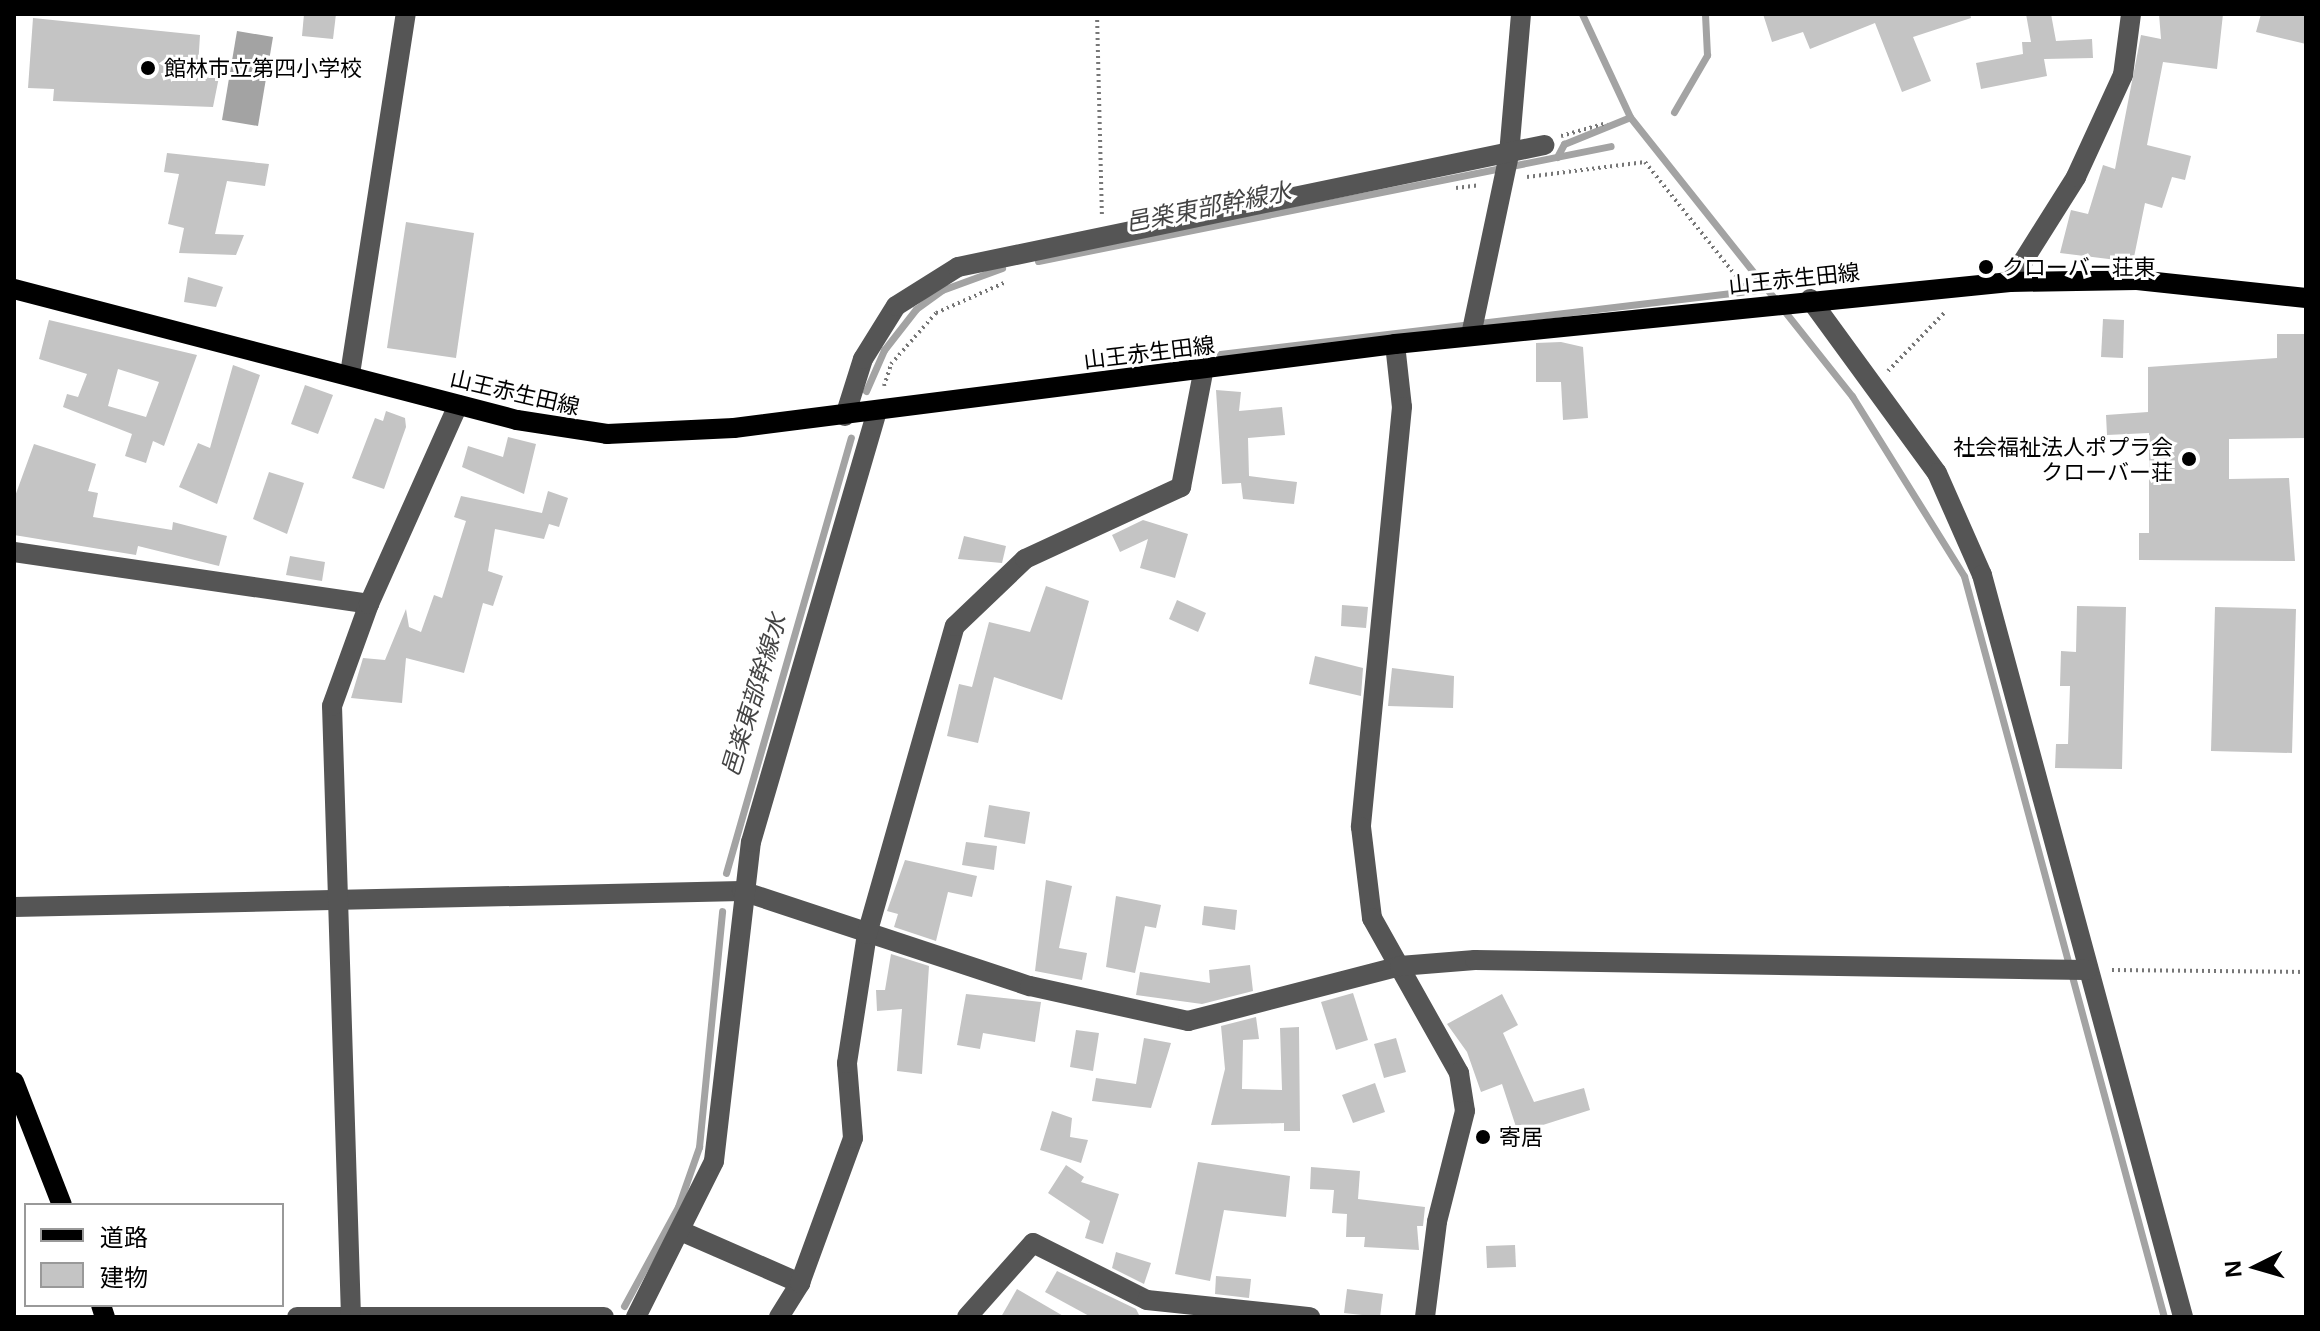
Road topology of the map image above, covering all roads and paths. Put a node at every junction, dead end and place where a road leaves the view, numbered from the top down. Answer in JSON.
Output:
{"nodes":[{"id":1,"x":406,"y":14,"type":"edge"},
{"id":2,"x":1097,"y":14,"type":"edge"},
{"id":3,"x":1521,"y":14,"type":"edge"},
{"id":4,"x":2131,"y":14,"type":"edge"},
{"id":5,"x":1607,"y":123,"type":"dead end"},
{"id":6,"x":1544,"y":145,"type":"joint"},
{"id":7,"x":1509,"y":155,"type":"junction"},
{"id":8,"x":1503,"y":180,"type":"junction"},
{"id":9,"x":1441,"y":191,"type":"dead end"},
{"id":10,"x":1102,"y":235,"type":"junction"},
{"id":11,"x":1015,"y":278,"type":"dead end"},
{"id":12,"x":2010,"y":282,"type":"junction"},
{"id":13,"x":1971,"y":285,"type":"junction"},
{"id":14,"x":14,"y":289,"type":"edge"},
{"id":15,"x":2306,"y":298,"type":"edge"},
{"id":16,"x":1810,"y":299,"type":"junction"},
{"id":17,"x":1754,"y":305,"type":"junction"},
{"id":18,"x":1471,"y":335,"type":"junction"},
{"id":19,"x":1395,"y":344,"type":"junction"},
{"id":20,"x":1204,"y":368,"type":"junction"},
{"id":21,"x":350,"y":374,"type":"junction"},
{"id":22,"x":1875,"y":384,"type":"junction"},
{"id":23,"x":458,"y":405,"type":"junction"},
{"id":24,"x":877,"y":411,"type":"junction"},
{"id":25,"x":845,"y":416,"type":"junction"},
{"id":26,"x":14,"y":552,"type":"edge"},
{"id":27,"x":369,"y":604,"type":"junction"},
{"id":28,"x":742,"y":891,"type":"junction"},
{"id":29,"x":343,"y":900,"type":"junction"},
{"id":30,"x":14,"y":907,"type":"edge"},
{"id":31,"x":867,"y":934,"type":"junction"},
{"id":32,"x":1400,"y":966,"type":"junction"},
{"id":33,"x":2087,"y":970,"type":"junction"},
{"id":34,"x":2306,"y":972,"type":"edge"},
{"id":35,"x":14,"y":1082,"type":"edge"},
{"id":36,"x":61,"y":1203,"type":"edge"},
{"id":37,"x":683,"y":1232,"type":"junction"},
{"id":38,"x":800,"y":1283,"type":"junction"},
{"id":39,"x":351,"y":1316,"type":"edge"},
{"id":40,"x":297,"y":1317,"type":"edge"},
{"id":41,"x":604,"y":1317,"type":"edge"},
{"id":42,"x":636,"y":1317,"type":"edge"},
{"id":43,"x":779,"y":1317,"type":"edge"},
{"id":44,"x":967,"y":1317,"type":"edge"},
{"id":45,"x":1310,"y":1317,"type":"edge"},
{"id":46,"x":1425,"y":1317,"type":"edge"},
{"id":47,"x":2183,"y":1317,"type":"edge"}],
"edges":[{"from":1,"to":21,"type":"street"},
{"from":2,"to":10,"type":"path"},
{"from":3,"to":7,"type":"street"},
{"from":4,"to":12,"type":"street"},
{"from":5,"to":6,"type":"path"},
{"from":6,"to":7,"type":"street"},
{"from":7,"to":8,"type":"street"},
{"from":7,"to":10,"type":"street"},
{"from":8,"to":9,"type":"path"},
{"from":8,"to":17,"type":"path"},
{"from":8,"to":18,"type":"street"},
{"from":10,"to":25,"type":"street"},
{"from":11,"to":24,"type":"path"},
{"from":12,"to":13,"type":"main road","name":"山王赤生田線"},
{"from":12,"to":15,"type":"main road","name":"山王赤生田線"},
{"from":13,"to":16,"type":"main road","name":"山王赤生田線"},
{"from":13,"to":22,"type":"path"},
{"from":14,"to":21,"type":"main road","name":"山王赤生田線"},
{"from":16,"to":17,"type":"main road","name":"山王赤生田線"},
{"from":16,"to":22,"type":"street"},
{"from":17,"to":18,"type":"main road","name":"山王赤生田線"},
{"from":18,"to":19,"type":"main road","name":"山王赤生田線"},
{"from":19,"to":20,"type":"main road","name":"山王赤生田線"},
{"from":19,"to":32,"type":"street"},
{"from":20,"to":24,"type":"main road","name":"山王赤生田線"},
{"from":20,"to":31,"type":"street"},
{"from":21,"to":23,"type":"main road","name":"山王赤生田線"},
{"from":22,"to":33,"type":"street"},
{"from":23,"to":25,"type":"main road","name":"山王赤生田線"},
{"from":23,"to":27,"type":"street"},
{"from":24,"to":25,"type":"main road","name":"山王赤生田線"},
{"from":24,"to":28,"type":"street"},
{"from":26,"to":27,"type":"street"},
{"from":27,"to":29,"type":"street"},
{"from":28,"to":29,"type":"street"},
{"from":28,"to":31,"type":"street"},
{"from":28,"to":37,"type":"street"},
{"from":29,"to":30,"type":"street"},
{"from":29,"to":39,"type":"street"},
{"from":31,"to":32,"type":"street"},
{"from":31,"to":38,"type":"street"},
{"from":32,"to":33,"type":"street"},
{"from":32,"to":46,"type":"street"},
{"from":33,"to":34,"type":"path"},
{"from":33,"to":47,"type":"street"},
{"from":35,"to":36,"type":"main road"},
{"from":37,"to":38,"type":"street"},
{"from":37,"to":42,"type":"street"},
{"from":38,"to":43,"type":"street"},
{"from":39,"to":40,"type":"street"},
{"from":39,"to":41,"type":"street"},
{"from":44,"to":45,"type":"street"}]}
